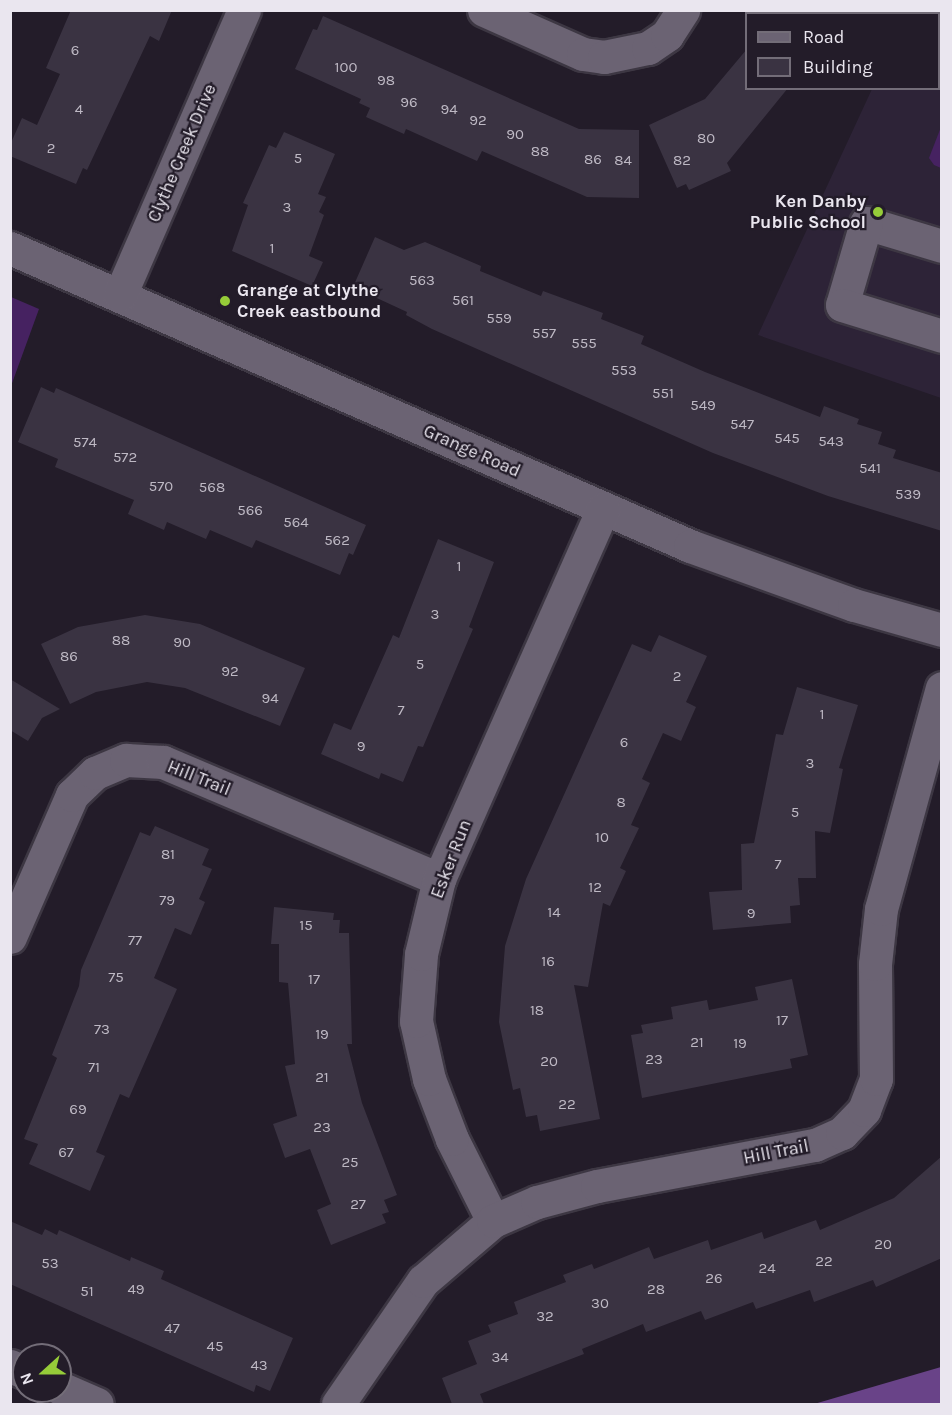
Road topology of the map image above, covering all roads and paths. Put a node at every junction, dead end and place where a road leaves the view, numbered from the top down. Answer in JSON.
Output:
{"nodes":[{"id":1,"x":244,"y":10,"type":"edge"},
{"id":2,"x":484,"y":10,"type":"edge"},
{"id":3,"x":683,"y":10,"type":"edge"},
{"id":4,"x":942,"y":246,"type":"edge"},
{"id":5,"x":10,"y":248,"type":"edge"},
{"id":6,"x":120,"y":295,"type":"junction"},
{"id":7,"x":942,"y":336,"type":"edge"},
{"id":8,"x":603,"y":509,"type":"junction"},
{"id":9,"x":942,"y":630,"type":"edge"},
{"id":10,"x":942,"y":688,"type":"edge"},
{"id":11,"x":439,"y":879,"type":"junction"},
{"id":12,"x":10,"y":937,"type":"edge"},
{"id":13,"x":493,"y":1221,"type":"junction"},
{"id":14,"x":72,"y":1393,"type":"edge"},
{"id":15,"x":97,"y":1404,"type":"edge"},
{"id":16,"x":338,"y":1404,"type":"edge"}],
"edges":[{"from":1,"to":6,"type":"street","name":"Clythe Creek Drive"},
{"from":2,"to":3,"type":"street"},
{"from":4,"to":7,"type":"street"},
{"from":5,"to":6,"type":"street","name":"Grange Road"},
{"from":6,"to":8,"type":"street","name":"Grange Road"},
{"from":8,"to":9,"type":"street","name":"Grange Road"},
{"from":8,"to":11,"type":"street","name":"Esker Run"},
{"from":10,"to":13,"type":"street","name":"Hill Trail"},
{"from":11,"to":12,"type":"street","name":"Hill Trail"},
{"from":11,"to":13,"type":"street","name":"Esker Run"},
{"from":13,"to":16,"type":"street","name":"Hill Trail"},
{"from":14,"to":15,"type":"street"}]}
